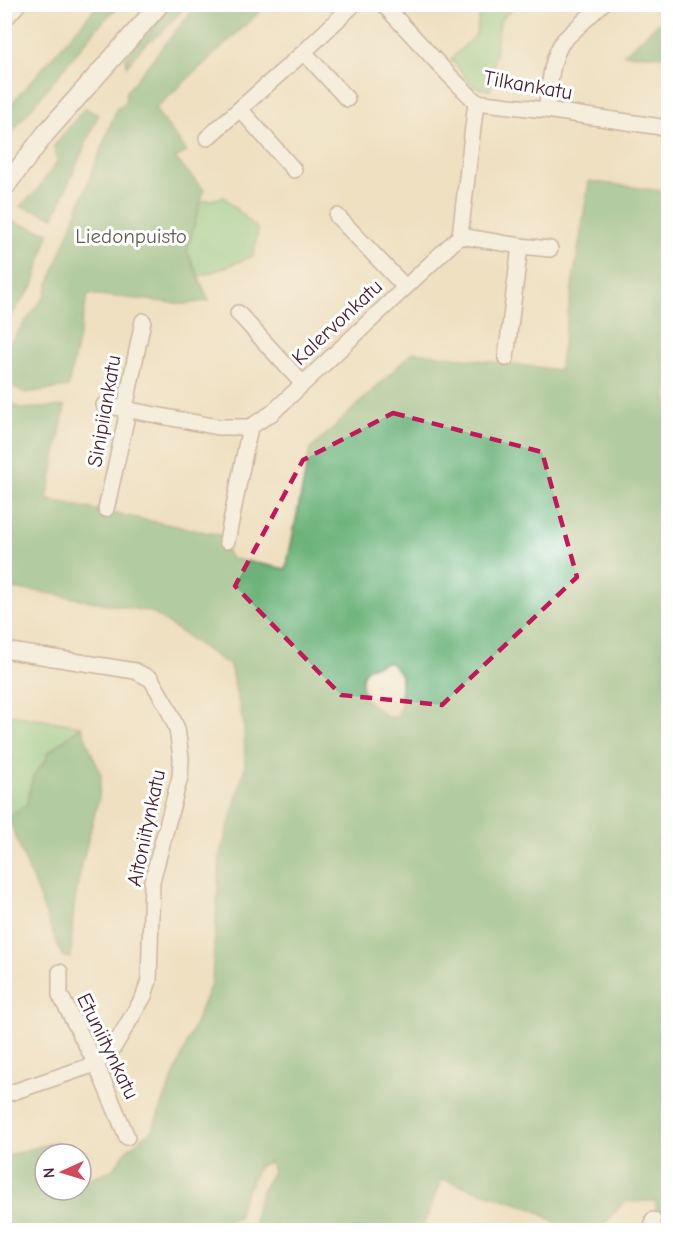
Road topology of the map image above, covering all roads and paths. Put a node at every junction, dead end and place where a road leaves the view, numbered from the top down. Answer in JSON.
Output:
{"nodes":[{"id":1,"x":18,"y":4,"type":"edge"},
{"id":2,"x":160,"y":4,"type":"edge"},
{"id":3,"x":354,"y":4,"type":"edge"},
{"id":4,"x":384,"y":4,"type":"edge"},
{"id":5,"x":602,"y":4,"type":"edge"},
{"id":6,"x":4,"y":20,"type":"edge"},
{"id":7,"x":304,"y":52,"type":"junction"},
{"id":8,"x":347,"y":99,"type":"dead end"},
{"id":9,"x":476,"y":102,"type":"junction"},
{"id":10,"x":240,"y":109,"type":"junction"},
{"id":11,"x":546,"y":110,"type":"junction"},
{"id":12,"x":669,"y":128,"type":"edge"},
{"id":13,"x":207,"y":138,"type":"dead end"},
{"id":14,"x":294,"y":170,"type":"dead end"},
{"id":15,"x":4,"y":189,"type":"edge"},
{"id":16,"x":337,"y":216,"type":"dead end"},
{"id":17,"x":460,"y":236,"type":"junction"},
{"id":18,"x":520,"y":246,"type":"junction"},
{"id":19,"x":550,"y":249,"type":"dead end"},
{"id":20,"x":405,"y":287,"type":"junction"},
{"id":21,"x":238,"y":313,"type":"dead end"},
{"id":22,"x":143,"y":321,"type":"dead end"},
{"id":23,"x":506,"y":358,"type":"dead end"},
{"id":24,"x":302,"y":383,"type":"junction"},
{"id":25,"x":104,"y":405,"type":"dead end"},
{"id":26,"x":125,"y":409,"type":"junction"},
{"id":27,"x":250,"y":427,"type":"junction"},
{"id":28,"x":106,"y":509,"type":"dead end"},
{"id":29,"x":227,"y":541,"type":"dead end"},
{"id":30,"x":4,"y":650,"type":"edge"},
{"id":31,"x":60,"y":972,"type":"dead end"},
{"id":32,"x":96,"y":1064,"type":"junction"},
{"id":33,"x":4,"y":1095,"type":"edge"},
{"id":34,"x":128,"y":1137,"type":"dead end"}],
"edges":[{"from":1,"to":6,"type":"street"},
{"from":2,"to":15,"type":"main road"},
{"from":3,"to":7,"type":"street"},
{"from":4,"to":9,"type":"street","name":"Tilkankatu"},
{"from":5,"to":11,"type":"street"},
{"from":7,"to":8,"type":"street"},
{"from":7,"to":10,"type":"street"},
{"from":9,"to":11,"type":"street","name":"Tilkankatu"},
{"from":9,"to":17,"type":"street"},
{"from":10,"to":13,"type":"street"},
{"from":10,"to":14,"type":"street"},
{"from":11,"to":12,"type":"street","name":"Tilkankatu"},
{"from":16,"to":20,"type":"street"},
{"from":17,"to":18,"type":"street"},
{"from":17,"to":20,"type":"street","name":"Kalervonkatu"},
{"from":18,"to":19,"type":"street"},
{"from":18,"to":23,"type":"street"},
{"from":20,"to":24,"type":"street","name":"Kalervonkatu"},
{"from":21,"to":24,"type":"street"},
{"from":22,"to":26,"type":"street","name":"Sinipiiankatu"},
{"from":24,"to":27,"type":"street","name":"Kalervonkatu"},
{"from":25,"to":26,"type":"street"},
{"from":26,"to":27,"type":"street"},
{"from":26,"to":28,"type":"street","name":"Sinipiiankatu"},
{"from":27,"to":29,"type":"street"},
{"from":30,"to":32,"type":"street","name":"Aitoniitynkatu"},
{"from":31,"to":32,"type":"street","name":"Etuniitynkatu"},
{"from":32,"to":33,"type":"street","name":"Aitoniitynkatu"},
{"from":32,"to":34,"type":"street","name":"Etuniitynkatu"}]}
